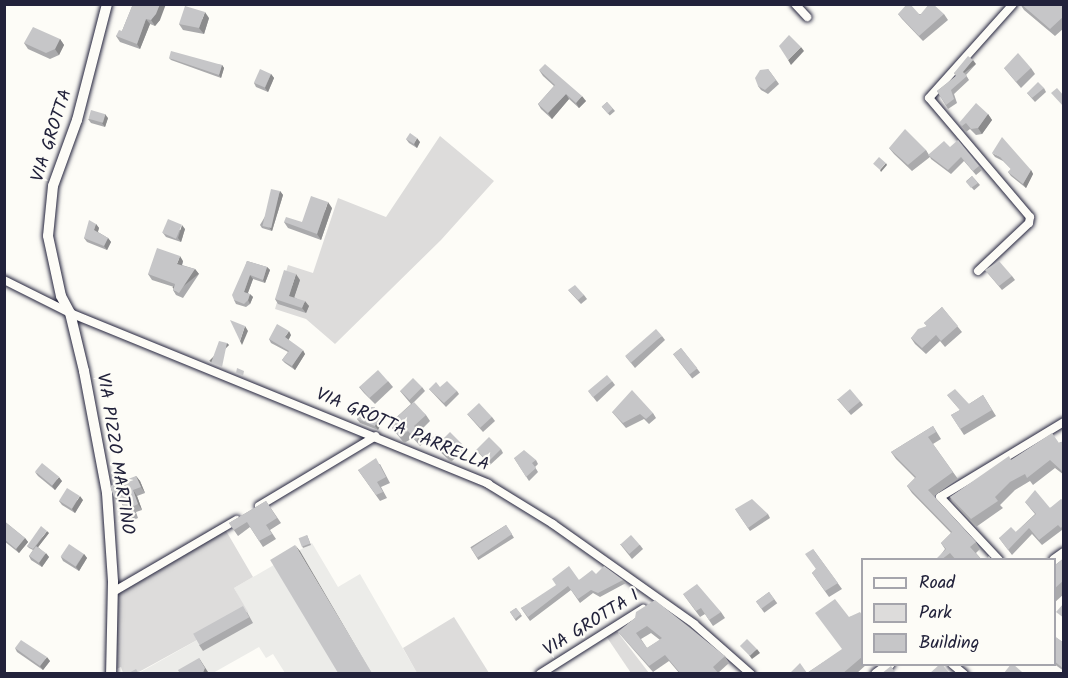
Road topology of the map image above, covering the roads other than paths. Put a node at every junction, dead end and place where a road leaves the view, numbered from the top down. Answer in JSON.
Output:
{"nodes":[{"id":1,"x":107,"y":4,"type":"edge"},
{"id":2,"x":795,"y":4,"type":"edge"},
{"id":3,"x":1013,"y":4,"type":"edge"},
{"id":4,"x":807,"y":17,"type":"dead end"},
{"id":5,"x":978,"y":271,"type":"dead end"},
{"id":6,"x":4,"y":280,"type":"edge"},
{"id":7,"x":70,"y":313,"type":"junction"},
{"id":8,"x":1064,"y":422,"type":"edge"},
{"id":9,"x":376,"y":436,"type":"junction"},
{"id":10,"x":252,"y":510,"type":"edge"},
{"id":11,"x":243,"y":516,"type":"edge"},
{"id":12,"x":997,"y":558,"type":"edge"},
{"id":13,"x":113,"y":592,"type":"junction"},
{"id":14,"x":660,"y":599,"type":"junction"},
{"id":15,"x":111,"y":674,"type":"edge"},
{"id":16,"x":540,"y":674,"type":"edge"},
{"id":17,"x":751,"y":674,"type":"edge"}],
"edges":[{"from":1,"to":7,"type":"street","name":"VIA GROTTA"},
{"from":2,"to":4,"type":"street"},
{"from":3,"to":5,"type":"street"},
{"from":6,"to":7,"type":"street","name":"VIA GROTTA PARRELLA"},
{"from":7,"to":9,"type":"street","name":"VIA GROTTA PARRELLA"},
{"from":7,"to":13,"type":"street","name":"VIA PIZZO MARTINO"},
{"from":8,"to":12,"type":"street"},
{"from":9,"to":10,"type":"street"},
{"from":9,"to":14,"type":"street","name":"VIA GROTTA PARRELLA"},
{"from":11,"to":13,"type":"street"},
{"from":13,"to":15,"type":"street","name":"VIA PIZZO MARTINO"},
{"from":14,"to":16,"type":"street","name":"VIA GROTTA I"},
{"from":14,"to":17,"type":"street","name":"VIA GROTTA PARRELLA"}]}
